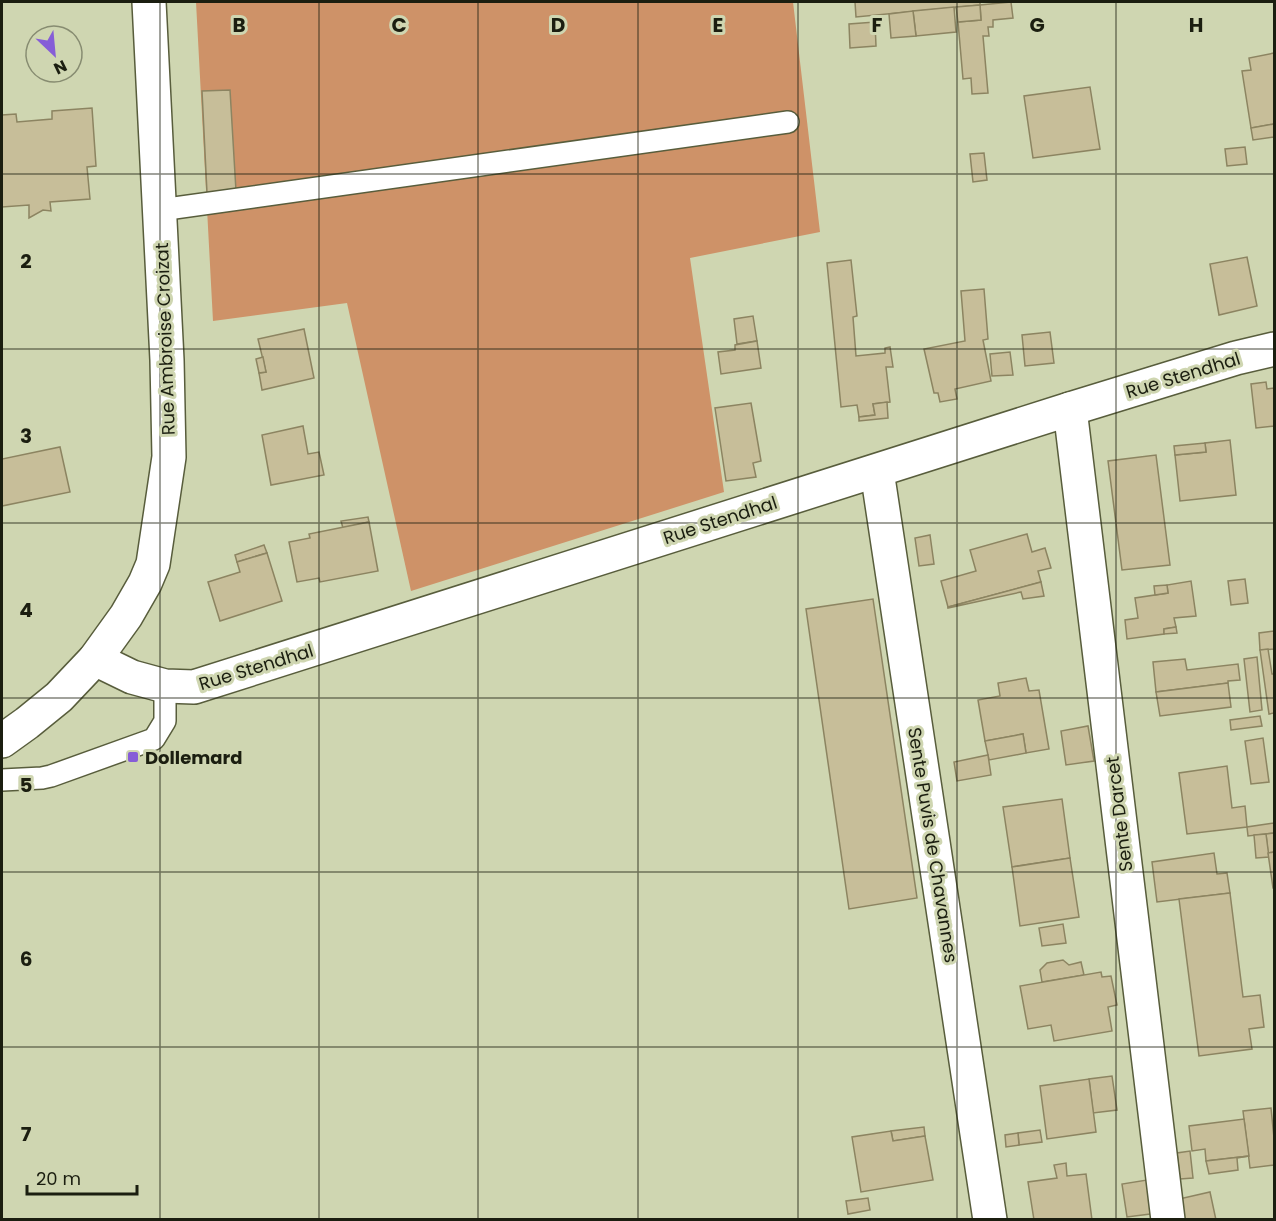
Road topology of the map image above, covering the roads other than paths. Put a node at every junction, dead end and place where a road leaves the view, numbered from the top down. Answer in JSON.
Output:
{"nodes":[{"id":1,"x":149,"y":2,"type":"edge"},
{"id":2,"x":788,"y":122,"type":"dead end"},
{"id":3,"x":160,"y":210,"type":"junction"},
{"id":4,"x":1275,"y":349,"type":"edge"},
{"id":5,"x":1070,"y":409,"type":"junction"},
{"id":6,"x":877,"y":471,"type":"junction"},
{"id":7,"x":95,"y":659,"type":"junction"},
{"id":8,"x":165,"y":686,"type":"junction"},
{"id":9,"x":2,"y":741,"type":"edge"},
{"id":10,"x":2,"y":780,"type":"edge"},
{"id":11,"x":990,"y":1220,"type":"edge"},
{"id":12,"x":1168,"y":1220,"type":"edge"}],
"edges":[{"from":1,"to":3,"type":"street","name":"Rue Ambroise Croizat"},
{"from":2,"to":3,"type":"lane"},
{"from":3,"to":7,"type":"street","name":"Rue Ambroise Croizat"},
{"from":4,"to":5,"type":"street","name":"Rue Stendhal"},
{"from":5,"to":6,"type":"street","name":"Rue Stendhal"},
{"from":5,"to":12,"type":"street","name":"Sente Darcet"},
{"from":6,"to":8,"type":"street","name":"Rue Stendhal"},
{"from":6,"to":11,"type":"street","name":"Sente Puvis de Chavannes"},
{"from":7,"to":8,"type":"street","name":"Rue Stendhal"},
{"from":7,"to":9,"type":"street"},
{"from":8,"to":10,"type":"lane"}]}
